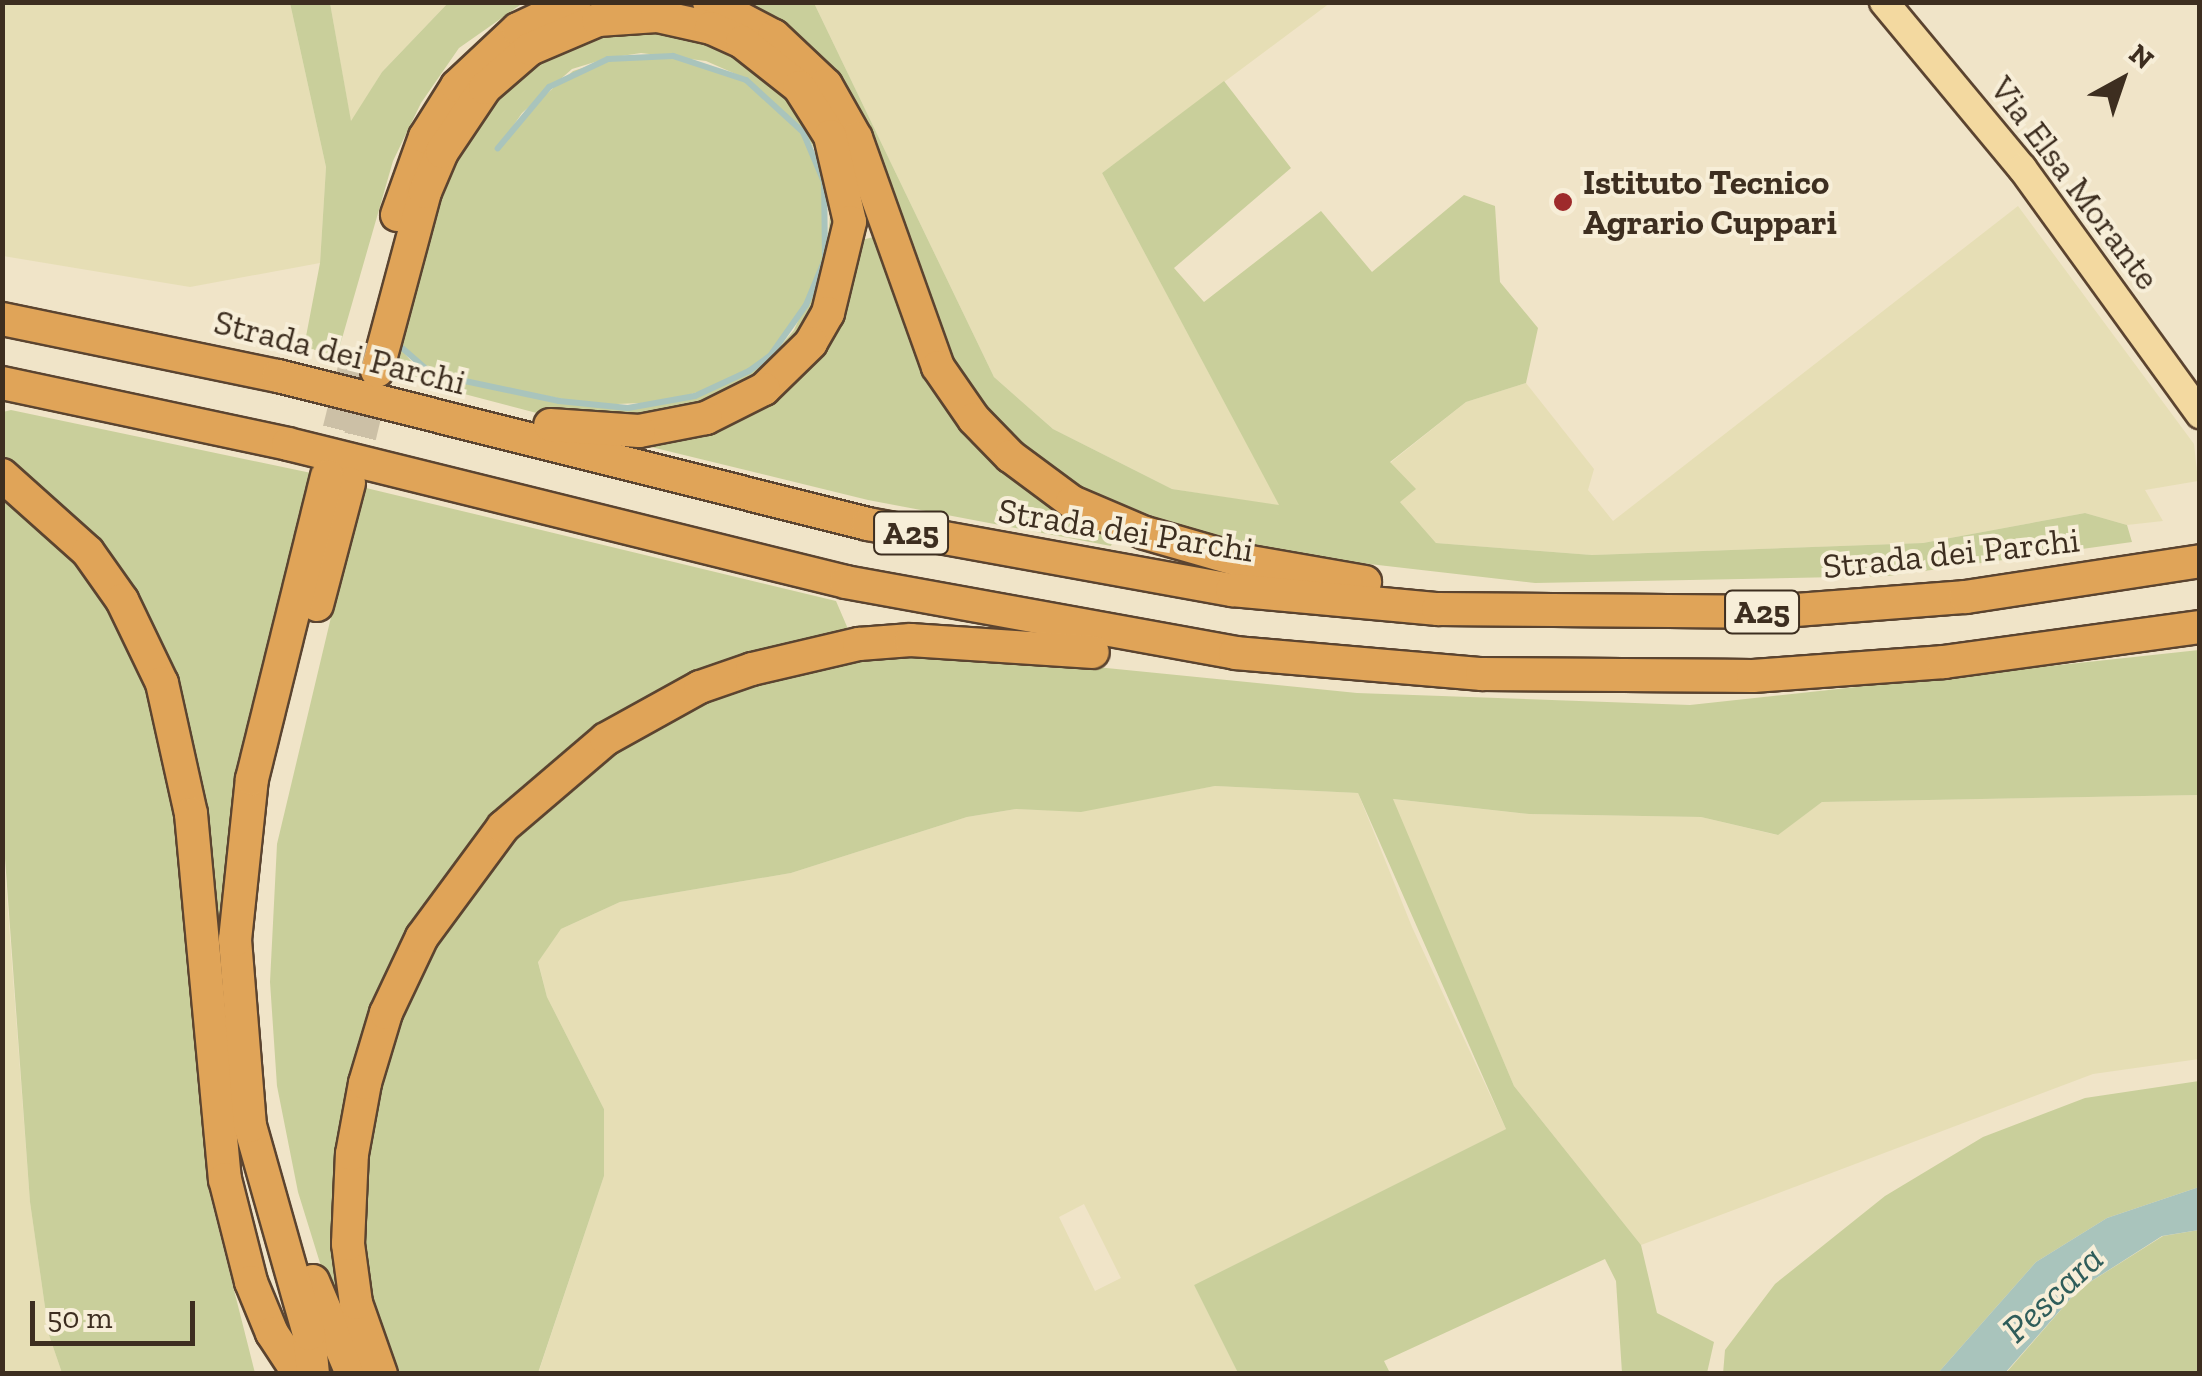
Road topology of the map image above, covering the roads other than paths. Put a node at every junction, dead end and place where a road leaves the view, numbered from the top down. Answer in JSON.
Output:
{"nodes":[{"id":1,"x":575,"y":2,"type":"edge"},
{"id":2,"x":709,"y":2,"type":"edge"},
{"id":3,"x":1884,"y":2,"type":"edge"},
{"id":4,"x":2,"y":319,"type":"edge"},
{"id":5,"x":278,"y":376,"type":"junction"},
{"id":6,"x":2,"y":384,"type":"edge"},
{"id":7,"x":2200,"y":414,"type":"edge"},
{"id":8,"x":2,"y":474,"type":"edge"},
{"id":9,"x":2200,"y":561,"type":"edge"},
{"id":10,"x":1558,"y":614,"type":"junction"},
{"id":11,"x":2200,"y":627,"type":"edge"},
{"id":12,"x":1235,"y":653,"type":"junction"},
{"id":13,"x":299,"y":1374,"type":"edge"},
{"id":14,"x":313,"y":1374,"type":"edge"},
{"id":15,"x":352,"y":1374,"type":"edge"},
{"id":16,"x":380,"y":1374,"type":"edge"}],
"edges":[{"from":1,"to":5,"type":"highway"},
{"from":2,"to":10,"type":"highway"},
{"from":3,"to":7,"type":"main road","name":"Via Elsa Morante"},
{"from":4,"to":5,"type":"highway","name":"Strada dei Parchi","number":"A25"},
{"from":5,"to":10,"type":"highway","name":"Strada dei Parchi","number":"A25"},
{"from":6,"to":12,"type":"highway","number":"A25"},
{"from":8,"to":13,"type":"highway"},
{"from":9,"to":10,"type":"highway","name":"Strada dei Parchi","number":"A25"},
{"from":11,"to":12,"type":"highway","number":"A25"},
{"from":12,"to":16,"type":"highway"},
{"from":14,"to":15,"type":"highway"}]}
